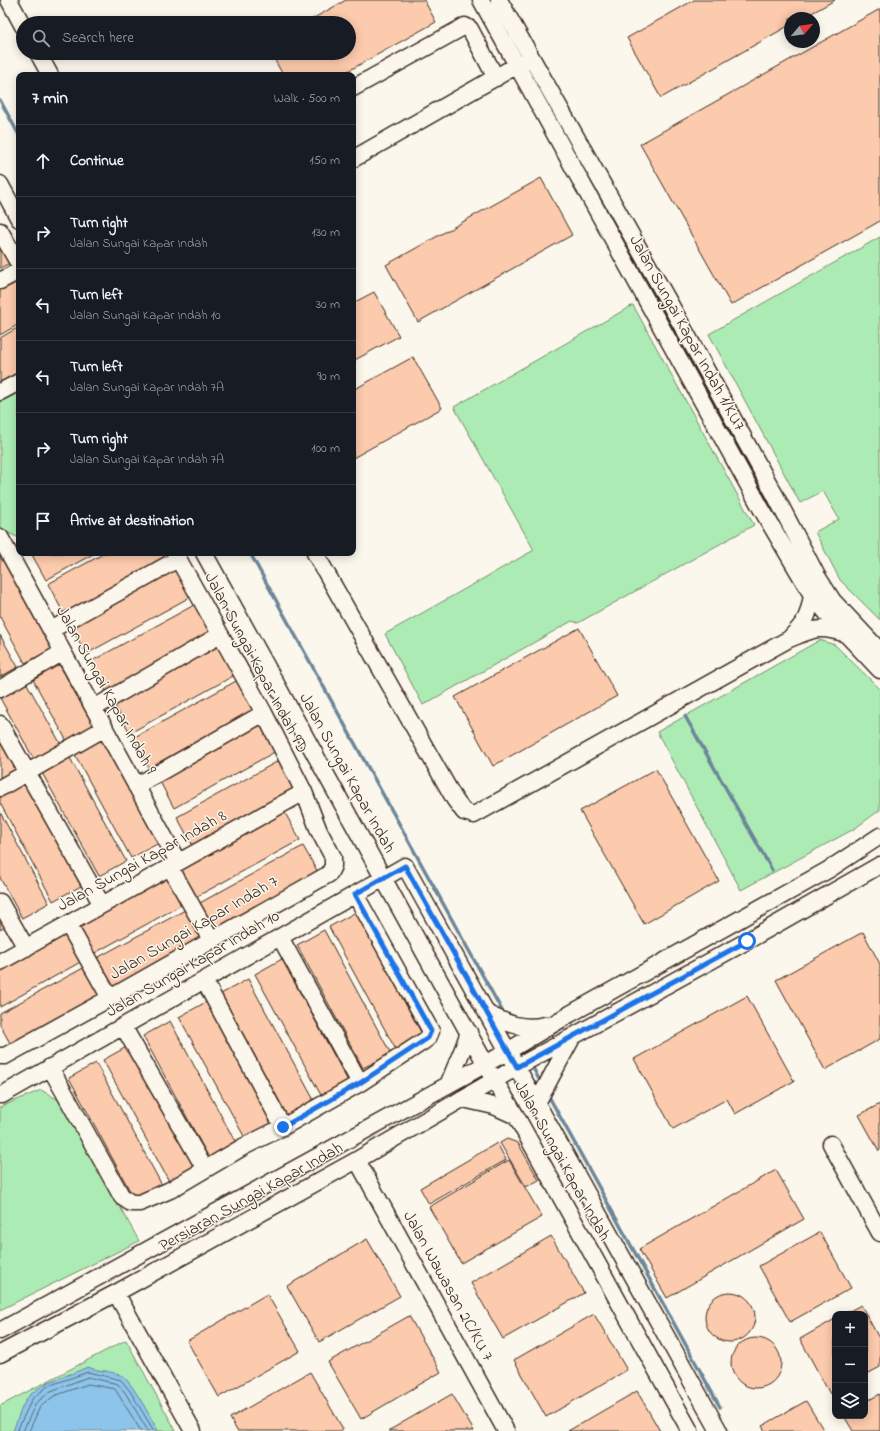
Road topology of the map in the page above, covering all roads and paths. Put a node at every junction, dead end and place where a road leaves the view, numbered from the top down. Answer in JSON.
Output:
{"nodes":[{"id":1,"x":9,"y":0,"type":"edge"},
{"id":2,"x":481,"y":0,"type":"edge"},
{"id":3,"x":500,"y":0,"type":"edge"},
{"id":4,"x":18,"y":16,"type":"edge"},
{"id":5,"x":531,"y":58,"type":"junction"},
{"id":6,"x":42,"y":60,"type":"edge"},
{"id":7,"x":517,"y":66,"type":"junction"},
{"id":8,"x":48,"y":72,"type":"edge"},
{"id":9,"x":496,"y":78,"type":"junction"},
{"id":10,"x":356,"y":86,"type":"edge"},
{"id":11,"x":356,"y":157,"type":"edge"},
{"id":12,"x":0,"y":184,"type":"edge"},
{"id":13,"x":16,"y":213,"type":"edge"},
{"id":14,"x":0,"y":231,"type":"edge"},
{"id":15,"x":16,"y":259,"type":"edge"},
{"id":16,"x":16,"y":273,"type":"edge"},
{"id":17,"x":0,"y":281,"type":"edge"},
{"id":18,"x":16,"y":384,"type":"edge"},
{"id":19,"x":0,"y":392,"type":"edge"},
{"id":20,"x":0,"y":537,"type":"edge"},
{"id":21,"x":13,"y":548,"type":"edge"},
{"id":22,"x":17,"y":556,"type":"edge"},
{"id":23,"x":176,"y":556,"type":"edge"},
{"id":24,"x":206,"y":556,"type":"edge"},
{"id":25,"x":316,"y":556,"type":"edge"},
{"id":26,"x":812,"y":595,"type":"junction"},
{"id":27,"x":51,"y":630,"type":"junction"},
{"id":28,"x":846,"y":634,"type":"junction"},
{"id":29,"x":220,"y":635,"type":"junction"},
{"id":30,"x":789,"y":639,"type":"junction"},
{"id":31,"x":880,"y":651,"type":"edge"},
{"id":32,"x":64,"y":652,"type":"junction"},
{"id":33,"x":880,"y":670,"type":"edge"},
{"id":34,"x":0,"y":689,"type":"edge"},
{"id":35,"x":94,"y":708,"type":"junction"},
{"id":36,"x":264,"y":713,"type":"junction"},
{"id":37,"x":0,"y":724,"type":"edge"},
{"id":38,"x":105,"y":728,"type":"junction"},
{"id":39,"x":27,"y":772,"type":"junction"},
{"id":40,"x":136,"y":786,"type":"junction"},
{"id":41,"x":0,"y":788,"type":"edge"},
{"id":42,"x":304,"y":792,"type":"junction"},
{"id":43,"x":880,"y":836,"type":"edge"},
{"id":44,"x":174,"y":865,"type":"junction"},
{"id":45,"x":880,"y":865,"type":"edge"},
{"id":46,"x":405,"y":866,"type":"joint"},
{"id":47,"x":384,"y":878,"type":"junction"},
{"id":48,"x":355,"y":894,"type":"junction"},
{"id":49,"x":0,"y":902,"type":"edge"},
{"id":50,"x":102,"y":905,"type":"junction"},
{"id":51,"x":68,"y":924,"type":"junction"},
{"id":52,"x":280,"y":937,"type":"junction"},
{"id":53,"x":212,"y":940,"type":"junction"},
{"id":54,"x":26,"y":948,"type":"junction"},
{"id":55,"x":0,"y":962,"type":"edge"},
{"id":56,"x":204,"y":980,"type":"junction"},
{"id":57,"x":110,"y":998,"type":"junction"},
{"id":58,"x":488,"y":1014,"type":"junction"},
{"id":59,"x":555,"y":1023,"type":"junction"},
{"id":60,"x":123,"y":1026,"type":"junction"},
{"id":61,"x":468,"y":1032,"type":"junction"},
{"id":62,"x":573,"y":1036,"type":"junction"},
{"id":63,"x":511,"y":1049,"type":"junction"},
{"id":64,"x":0,"y":1056,"type":"edge"},
{"id":65,"x":486,"y":1064,"type":"junction"},
{"id":66,"x":521,"y":1065,"type":"junction"},
{"id":67,"x":50,"y":1067,"type":"junction"},
{"id":68,"x":495,"y":1081,"type":"junction"},
{"id":69,"x":360,"y":1083,"type":"junction"},
{"id":70,"x":448,"y":1085,"type":"junction"},
{"id":71,"x":0,"y":1095,"type":"edge"},
{"id":72,"x":463,"y":1099,"type":"junction"},
{"id":73,"x":536,"y":1103,"type":"junction"},
{"id":74,"x":516,"y":1116,"type":"junction"},
{"id":75,"x":283,"y":1127,"type":"junction"},
{"id":76,"x":831,"y":1144,"type":"dead end"},
{"id":77,"x":357,"y":1160,"type":"junction"},
{"id":78,"x":205,"y":1169,"type":"junction"},
{"id":79,"x":880,"y":1233,"type":"edge"},
{"id":80,"x":116,"y":1294,"type":"junction"},
{"id":81,"x":0,"y":1331,"type":"edge"},
{"id":82,"x":0,"y":1354,"type":"edge"},
{"id":83,"x":192,"y":1431,"type":"edge"},
{"id":84,"x":506,"y":1431,"type":"edge"},
{"id":85,"x":690,"y":1431,"type":"edge"},
{"id":86,"x":719,"y":1431,"type":"edge"}],
"edges":[{"from":1,"to":4,"type":"street"},
{"from":2,"to":7,"type":"street","name":"Jalan Sungai Kapar Indah 1/KU7"},
{"from":3,"to":5,"type":"street","name":"Jalan Sungai Kapar Indah 1/KU7"},
{"from":5,"to":7,"type":"street"},
{"from":5,"to":31,"type":"street","name":"Jalan Sungai Kapar Indah 1/KU7"},
{"from":6,"to":8,"type":"street"},
{"from":7,"to":9,"type":"street"},
{"from":7,"to":26,"type":"street","name":"Jalan Sungai Kapar Indah 1/KU7"},
{"from":9,"to":10,"type":"street"},
{"from":9,"to":11,"type":"street"},
{"from":12,"to":13,"type":"street"},
{"from":14,"to":15,"type":"street"},
{"from":16,"to":17,"type":"street"},
{"from":18,"to":19,"type":"street"},
{"from":20,"to":21,"type":"street","name":"Jalan Sungai Kapar Indah 9"},
{"from":22,"to":27,"type":"street","name":"Jalan Sungai Kapar Indah 9"},
{"from":23,"to":27,"type":"street"},
{"from":23,"to":29,"type":"street","name":"Jalan Sungai Kapar Indah 9D"},
{"from":24,"to":47,"type":"street","name":"Jalan Sungai Kapar Indah"},
{"from":25,"to":30,"type":"street"},
{"from":26,"to":28,"type":"street","name":"Jalan Sungai Kapar Indah 1/KU7"},
{"from":26,"to":30,"type":"street"},
{"from":27,"to":32,"type":"street","name":"Jalan Sungai Kapar Indah 9"},
{"from":28,"to":30,"type":"street"},
{"from":28,"to":33,"type":"street","name":"Jalan Sungai Kapar Indah 1/KU7"},
{"from":29,"to":35,"type":"street"},
{"from":29,"to":36,"type":"street","name":"Jalan Sungai Kapar Indah 9D"},
{"from":32,"to":34,"type":"street"},
{"from":32,"to":35,"type":"street","name":"Jalan Sungai Kapar Indah 9"},
{"from":35,"to":38,"type":"street","name":"Jalan Sungai Kapar Indah 9"},
{"from":36,"to":40,"type":"street"},
{"from":36,"to":42,"type":"street","name":"Jalan Sungai Kapar Indah 9D"},
{"from":37,"to":39,"type":"street"},
{"from":38,"to":39,"type":"street"},
{"from":38,"to":40,"type":"street","name":"Jalan Sungai Kapar Indah 9"},
{"from":39,"to":41,"type":"street"},
{"from":39,"to":50,"type":"street"},
{"from":40,"to":44,"type":"street","name":"Jalan Sungai Kapar Indah 9"},
{"from":42,"to":44,"type":"street","name":"Jalan Sungai Kapar Indah 8"},
{"from":42,"to":53,"type":"street","name":"Jalan Sungai Kapar Indah 7"},
{"from":43,"to":59,"type":"street","name":"Persiaran Sungai Kapar Indah"},
{"from":44,"to":50,"type":"street","name":"Jalan Sungai Kapar Indah 8"},
{"from":44,"to":53,"type":"street","name":"Jalan Sungai Kapar Indah 9"},
{"from":45,"to":62,"type":"street","name":"Persiaran Sungai Kapar Indah"},
{"from":46,"to":47,"type":"street","name":"Jalan Sungai Kapar Indah 10"},
{"from":46,"to":58,"type":"street","name":"Jalan Sungai Kapar Indah"},
{"from":47,"to":48,"type":"street","name":"Jalan Sungai Kapar Indah 10"},
{"from":47,"to":61,"type":"street","name":"Jalan Sungai Kapar Indah"},
{"from":48,"to":52,"type":"street","name":"Jalan Sungai Kapar Indah 10"},
{"from":48,"to":69,"type":"street"},
{"from":49,"to":54,"type":"street"},
{"from":50,"to":51,"type":"street","name":"Jalan Sungai Kapar Indah 8"},
{"from":51,"to":54,"type":"street","name":"Jalan Sungai Kapar Indah 8"},
{"from":51,"to":57,"type":"street"},
{"from":52,"to":56,"type":"street","name":"Jalan Sungai Kapar Indah 10"},
{"from":52,"to":69,"type":"street"},
{"from":53,"to":57,"type":"street","name":"Jalan Sungai Kapar Indah 7"},
{"from":54,"to":55,"type":"street","name":"Jalan Sungai Kapar Indah 8"},
{"from":56,"to":60,"type":"street","name":"Jalan Sungai Kapar Indah 10"},
{"from":56,"to":75,"type":"street"},
{"from":57,"to":64,"type":"street","name":"Jalan Sungai Kapar Indah 7"},
{"from":58,"to":59,"type":"street"},
{"from":58,"to":63,"type":"street","name":"Jalan Sungai Kapar Indah"},
{"from":59,"to":63,"type":"street","name":"Persiaran Sungai Kapar Indah"},
{"from":60,"to":67,"type":"street","name":"Jalan Sungai Kapar Indah 10"},
{"from":60,"to":78,"type":"street"},
{"from":61,"to":65,"type":"street","name":"Jalan Sungai Kapar Indah"},
{"from":61,"to":70,"type":"street"},
{"from":62,"to":66,"type":"street","name":"Persiaran Sungai Kapar Indah"},
{"from":62,"to":73,"type":"street"},
{"from":63,"to":65,"type":"street","name":"Persiaran Sungai Kapar Indah"},
{"from":63,"to":66,"type":"street","name":"Jalan Sungai Kapar Indah"},
{"from":65,"to":68,"type":"street","name":"Jalan Sungai Kapar Indah"},
{"from":65,"to":70,"type":"street","name":"Persiaran Sungai Kapar Indah"},
{"from":66,"to":68,"type":"street","name":"Persiaran Sungai Kapar Indah"},
{"from":66,"to":73,"type":"street","name":"Jalan Sungai Kapar Indah"},
{"from":67,"to":71,"type":"street","name":"Jalan Sungai Kapar Indah 10"},
{"from":67,"to":78,"type":"street"},
{"from":68,"to":72,"type":"street","name":"Persiaran Sungai Kapar Indah"},
{"from":68,"to":74,"type":"street","name":"Jalan Sungai Kapar Indah"},
{"from":69,"to":75,"type":"street"},
{"from":70,"to":81,"type":"street","name":"Persiaran Sungai Kapar Indah"},
{"from":72,"to":74,"type":"street"},
{"from":72,"to":77,"type":"street","name":"Persiaran Sungai Kapar Indah"},
{"from":73,"to":86,"type":"street","name":"Jalan Sungai Kapar Indah"},
{"from":74,"to":85,"type":"street","name":"Jalan Sungai Kapar Indah"},
{"from":75,"to":78,"type":"street"},
{"from":76,"to":79,"type":"street"},
{"from":77,"to":80,"type":"street","name":"Persiaran Sungai Kapar Indah"},
{"from":77,"to":84,"type":"street","name":"Jalan Wawasan 2C/KU 7"},
{"from":80,"to":82,"type":"street","name":"Persiaran Sungai Kapar Indah"},
{"from":80,"to":83,"type":"street"}]}
